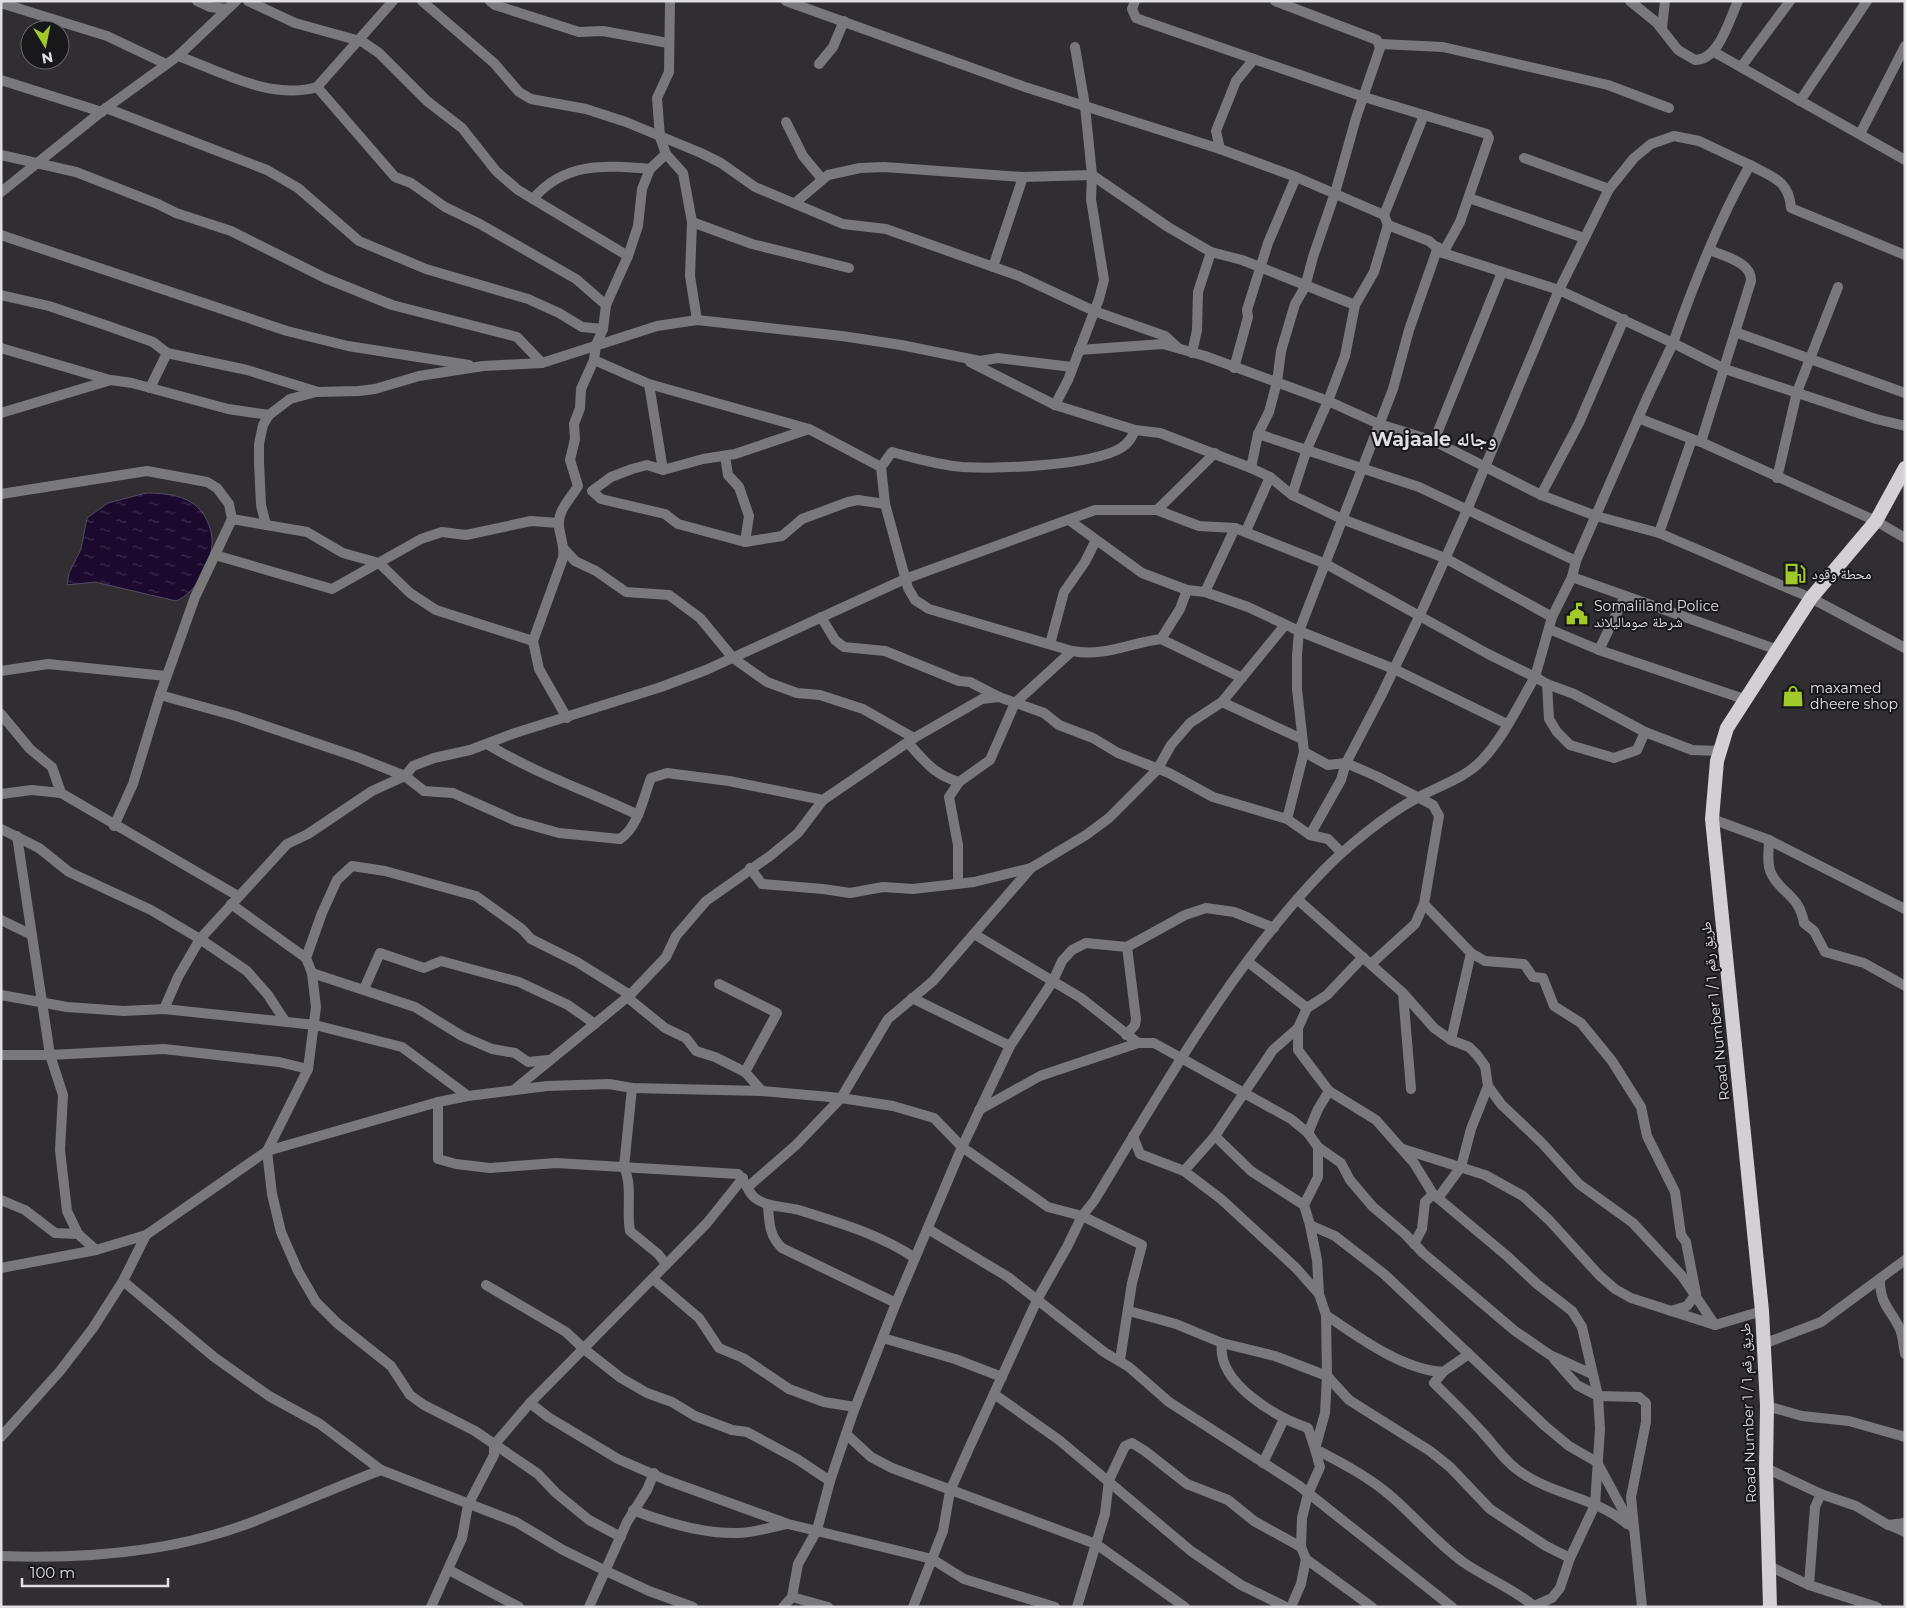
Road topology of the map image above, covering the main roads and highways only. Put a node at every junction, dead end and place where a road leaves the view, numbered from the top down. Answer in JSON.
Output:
{"nodes":[{"id":1,"x":1905,"y":468,"type":"edge"},
{"id":2,"x":1770,"y":1607,"type":"edge"}],
"edges":[{"from":1,"to":2,"type":"highway","name":"Road Number 1 / طريق رقم 1"}]}
